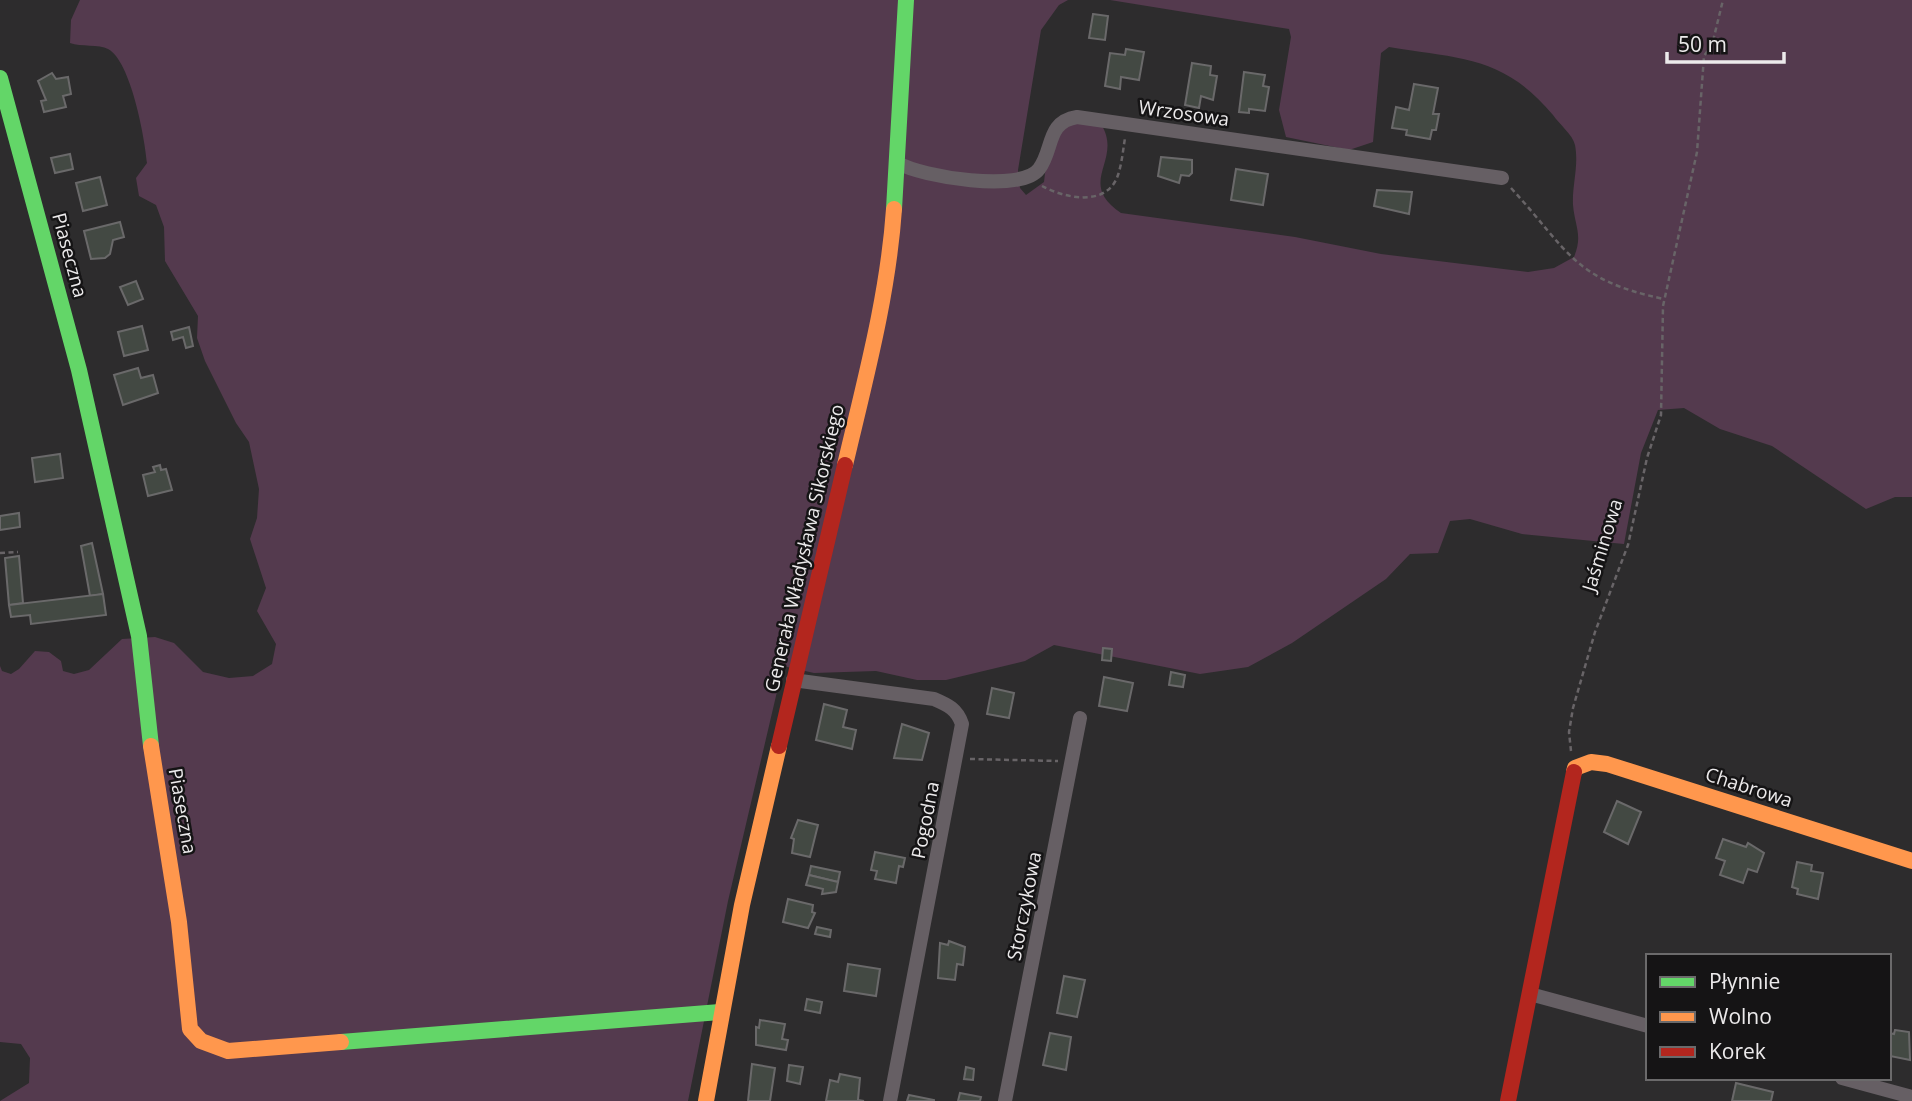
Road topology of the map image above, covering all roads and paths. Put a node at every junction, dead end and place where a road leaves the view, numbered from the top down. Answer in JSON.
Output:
{"nodes":[{"id":1,"x":906,"y":0,"type":"edge"},
{"id":2,"x":1723,"y":0,"type":"edge"},
{"id":3,"x":0,"y":78,"type":"edge"},
{"id":4,"x":1128,"y":124,"type":"junction"},
{"id":5,"x":898,"y":163,"type":"junction"},
{"id":6,"x":1029,"y":178,"type":"junction"},
{"id":7,"x":1502,"y":178,"type":"joint"},
{"id":8,"x":1665,"y":299,"type":"junction"},
{"id":9,"x":18,"y":552,"type":"dead end"},
{"id":10,"x":0,"y":553,"type":"edge"},
{"id":11,"x":793,"y":680,"type":"junction"},
{"id":12,"x":1080,"y":718,"type":"dead end"},
{"id":13,"x":957,"y":754,"type":"junction"},
{"id":14,"x":1073,"y":754,"type":"junction"},
{"id":15,"x":1574,"y":768,"type":"junction"},
{"id":16,"x":1912,"y":861,"type":"edge"},
{"id":17,"x":1530,"y":994,"type":"junction"},
{"id":18,"x":720,"y":1012,"type":"junction"},
{"id":19,"x":1646,"y":1025,"type":"edge"},
{"id":20,"x":1849,"y":1080,"type":"edge"},
{"id":21,"x":1912,"y":1097,"type":"edge"},
{"id":22,"x":706,"y":1101,"type":"edge"},
{"id":23,"x":890,"y":1101,"type":"edge"},
{"id":24,"x":1005,"y":1101,"type":"edge"},
{"id":25,"x":1508,"y":1101,"type":"edge"}],
"edges":[{"from":1,"to":5,"type":"street","name":"Generała Władysława Sikorskiego"},
{"from":2,"to":8,"type":"path","name":"Jaśminowa"},
{"from":3,"to":18,"type":"street","name":"Piaseczna"},
{"from":4,"to":6,"type":"street","name":"Wrzosowa"},
{"from":4,"to":6,"type":"path"},
{"from":4,"to":7,"type":"street","name":"Wrzosowa"},
{"from":5,"to":6,"type":"street"},
{"from":5,"to":11,"type":"street","name":"Generała Władysława Sikorskiego"},
{"from":7,"to":8,"type":"path"},
{"from":8,"to":15,"type":"path","name":"Jaśminowa"},
{"from":9,"to":10,"type":"path"},
{"from":11,"to":13,"type":"street","name":"Pogodna"},
{"from":11,"to":18,"type":"street","name":"Generała Władysława Sikorskiego"},
{"from":12,"to":14,"type":"street","name":"Storczykowa"},
{"from":13,"to":14,"type":"path"},
{"from":13,"to":23,"type":"street","name":"Pogodna"},
{"from":14,"to":24,"type":"street","name":"Storczykowa"},
{"from":15,"to":16,"type":"street","name":"Chabrowa"},
{"from":15,"to":17,"type":"street"},
{"from":17,"to":19,"type":"street"},
{"from":17,"to":25,"type":"street"},
{"from":18,"to":22,"type":"street","name":"Generała Władysława Sikorskiego"},
{"from":20,"to":21,"type":"street"}]}
